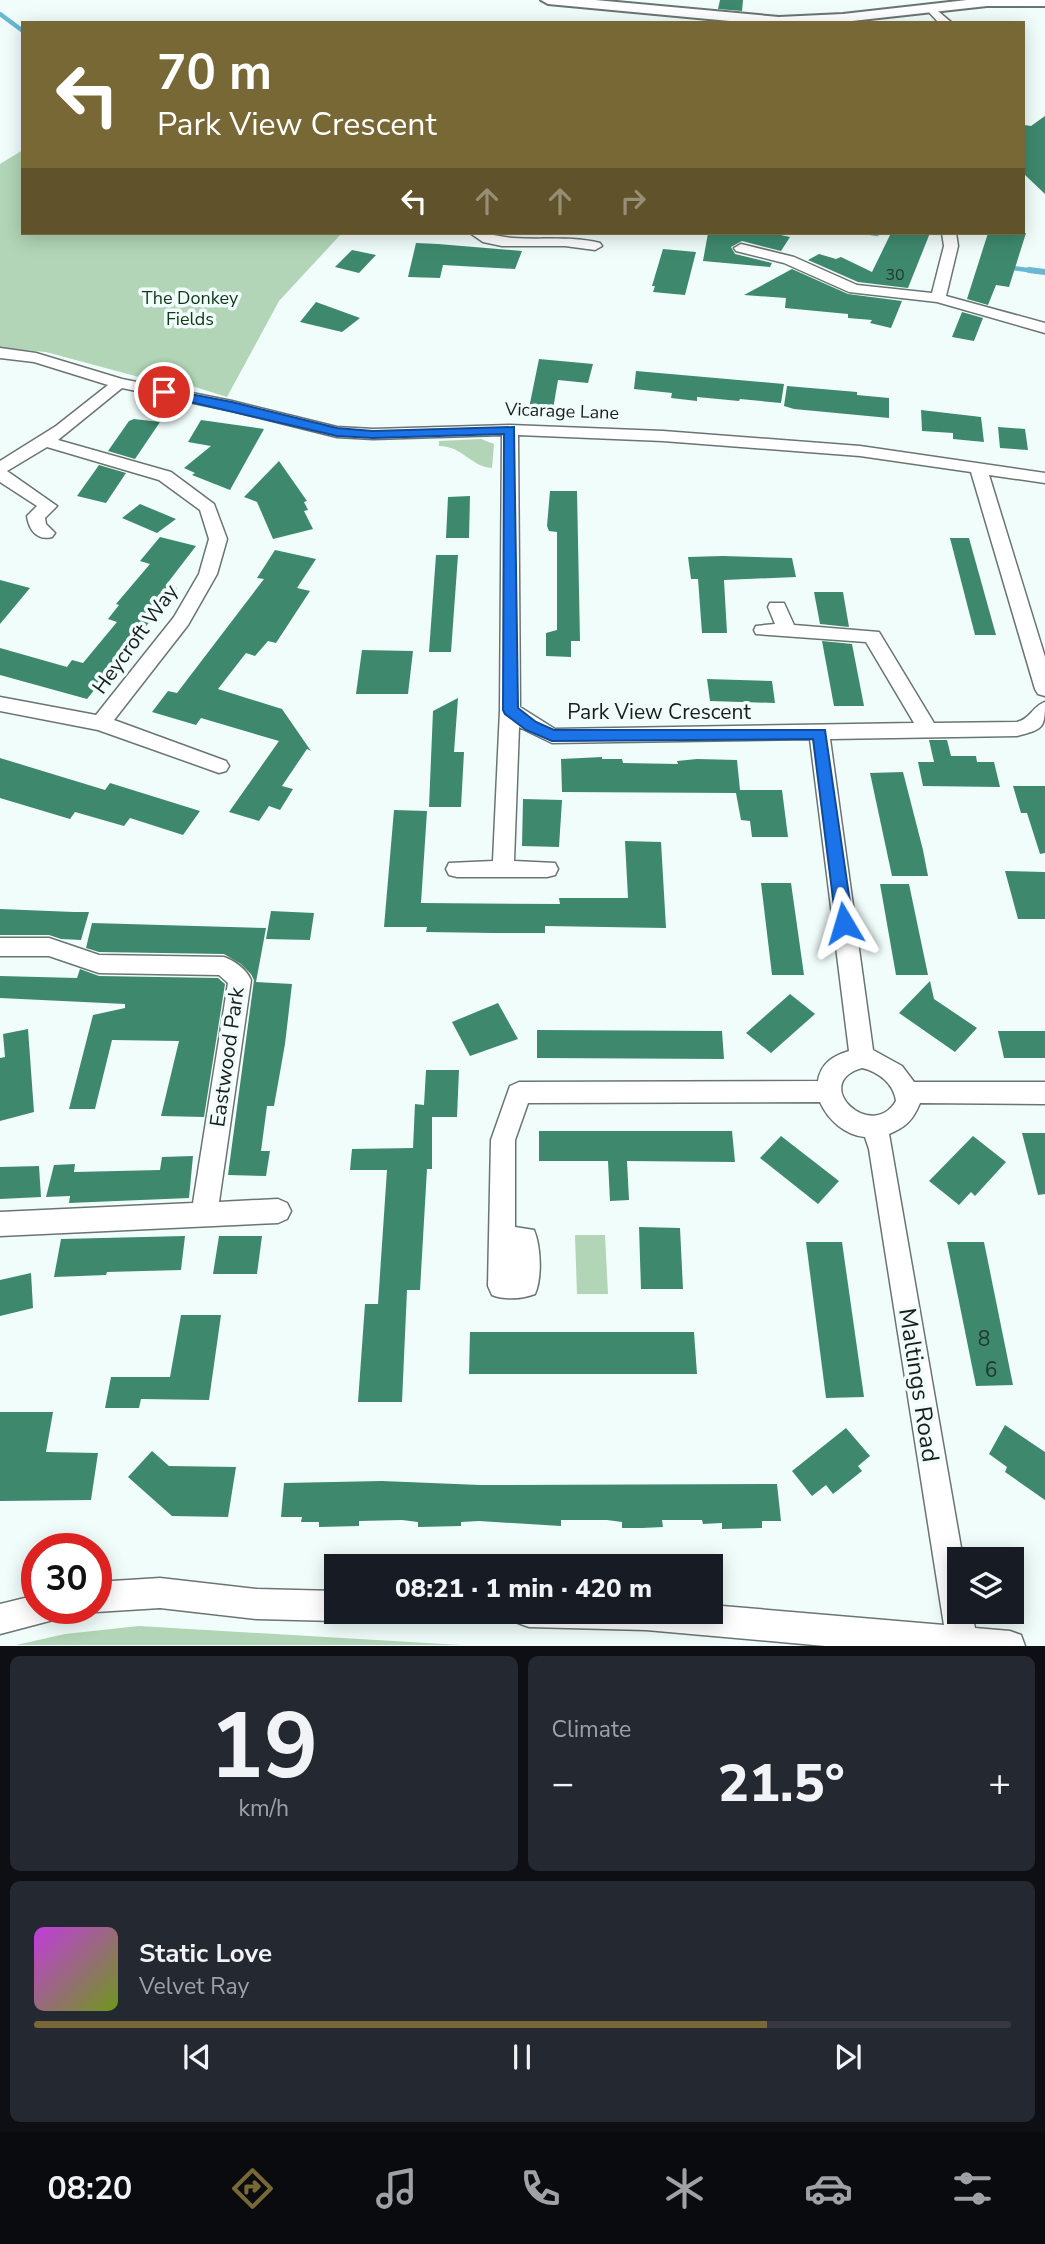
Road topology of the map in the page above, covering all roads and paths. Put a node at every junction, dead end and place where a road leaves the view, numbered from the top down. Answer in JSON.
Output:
{"nodes":[{"id":1,"x":548,"y":0,"type":"edge"},
{"id":2,"x":1007,"y":0,"type":"edge"},
{"id":3,"x":1045,"y":2,"type":"edge"},
{"id":4,"x":932,"y":9,"type":"junction"},
{"id":5,"x":944,"y":21,"type":"edge"},
{"id":6,"x":482,"y":235,"type":"edge"},
{"id":7,"x":949,"y":235,"type":"edge"},
{"id":8,"x":595,"y":246,"type":"dead end"},
{"id":9,"x":741,"y":248,"type":"dead end"},
{"id":10,"x":938,"y":298,"type":"junction"},
{"id":11,"x":1045,"y":328,"type":"edge"},
{"id":12,"x":0,"y":353,"type":"edge"},
{"id":13,"x":119,"y":383,"type":"junction"},
{"id":14,"x":510,"y":430,"type":"junction"},
{"id":15,"x":47,"y":442,"type":"junction"},
{"id":16,"x":0,"y":468,"type":"edge"},
{"id":17,"x":979,"y":470,"type":"junction"},
{"id":18,"x":0,"y":474,"type":"edge"},
{"id":19,"x":1045,"y":478,"type":"edge"},
{"id":20,"x":46,"y":533,"type":"dead end"},
{"id":21,"x":777,"y":607,"type":"dead end"},
{"id":22,"x":763,"y":630,"type":"dead end"},
{"id":23,"x":787,"y":630,"type":"junction"},
{"id":24,"x":1045,"y":689,"type":"edge"},
{"id":25,"x":0,"y":705,"type":"edge"},
{"id":26,"x":510,"y":710,"type":"junction"},
{"id":27,"x":101,"y":723,"type":"junction"},
{"id":28,"x":1041,"y":725,"type":"edge"},
{"id":29,"x":929,"y":731,"type":"junction"},
{"id":30,"x":820,"y":733,"type":"junction"},
{"id":31,"x":219,"y":766,"type":"dead end"},
{"id":32,"x":503,"y":868,"type":"junction"},
{"id":33,"x":457,"y":869,"type":"dead end"},
{"id":34,"x":547,"y":869,"type":"dead end"},
{"id":35,"x":0,"y":947,"type":"edge"},
{"id":36,"x":862,"y":1058,"type":"junction"},
{"id":37,"x":828,"y":1091,"type":"junction"},
{"id":38,"x":906,"y":1092,"type":"junction"},
{"id":39,"x":1045,"y":1093,"type":"edge"},
{"id":40,"x":874,"y":1127,"type":"junction"},
{"id":41,"x":278,"y":1211,"type":"dead end"},
{"id":42,"x":204,"y":1214,"type":"junction"},
{"id":43,"x":0,"y":1224,"type":"edge"},
{"id":44,"x":502,"y":1239,"type":"dead end"},
{"id":45,"x":112,"y":1596,"type":"edge"},
{"id":46,"x":324,"y":1606,"type":"edge"},
{"id":47,"x":21,"y":1614,"type":"edge"},
{"id":48,"x":0,"y":1619,"type":"edge"},
{"id":49,"x":723,"y":1622,"type":"edge"},
{"id":50,"x":962,"y":1643,"type":"junction"},
{"id":51,"x":1010,"y":1646,"type":"edge"}],
"edges":[{"from":1,"to":4,"type":"street"},
{"from":2,"to":3,"type":"street"},
{"from":2,"to":4,"type":"street"},
{"from":4,"to":5,"type":"street"},
{"from":6,"to":8,"type":"street"},
{"from":7,"to":10,"type":"street"},
{"from":9,"to":10,"type":"street"},
{"from":10,"to":11,"type":"street"},
{"from":12,"to":13,"type":"street","name":"Vicarage Lane"},
{"from":13,"to":14,"type":"street","name":"Vicarage Lane"},
{"from":13,"to":15,"type":"street"},
{"from":14,"to":17,"type":"street","name":"Vicarage Lane"},
{"from":14,"to":26,"type":"street"},
{"from":15,"to":16,"type":"street"},
{"from":15,"to":27,"type":"street","name":"Heycroft Way"},
{"from":17,"to":19,"type":"street","name":"Vicarage Lane"},
{"from":17,"to":24,"type":"street"},
{"from":18,"to":20,"type":"street"},
{"from":21,"to":23,"type":"street"},
{"from":22,"to":23,"type":"street"},
{"from":23,"to":29,"type":"street"},
{"from":25,"to":27,"type":"street"},
{"from":26,"to":30,"type":"street","name":"Park View Crescent"},
{"from":26,"to":32,"type":"street"},
{"from":27,"to":31,"type":"street"},
{"from":28,"to":29,"type":"street","name":"Park View Crescent"},
{"from":29,"to":30,"type":"street","name":"Park View Crescent"},
{"from":30,"to":36,"type":"street"},
{"from":32,"to":33,"type":"street"},
{"from":32,"to":34,"type":"street"},
{"from":35,"to":42,"type":"street","name":"Eastwood Park"},
{"from":36,"to":37,"type":"street"},
{"from":36,"to":38,"type":"street"},
{"from":37,"to":40,"type":"street"},
{"from":37,"to":44,"type":"street"},
{"from":38,"to":39,"type":"street"},
{"from":38,"to":40,"type":"street"},
{"from":40,"to":50,"type":"street","name":"Maltings Road"},
{"from":41,"to":42,"type":"street"},
{"from":42,"to":43,"type":"street"},
{"from":45,"to":46,"type":"street"},
{"from":47,"to":48,"type":"street"},
{"from":49,"to":50,"type":"street"},
{"from":50,"to":51,"type":"street"}]}
